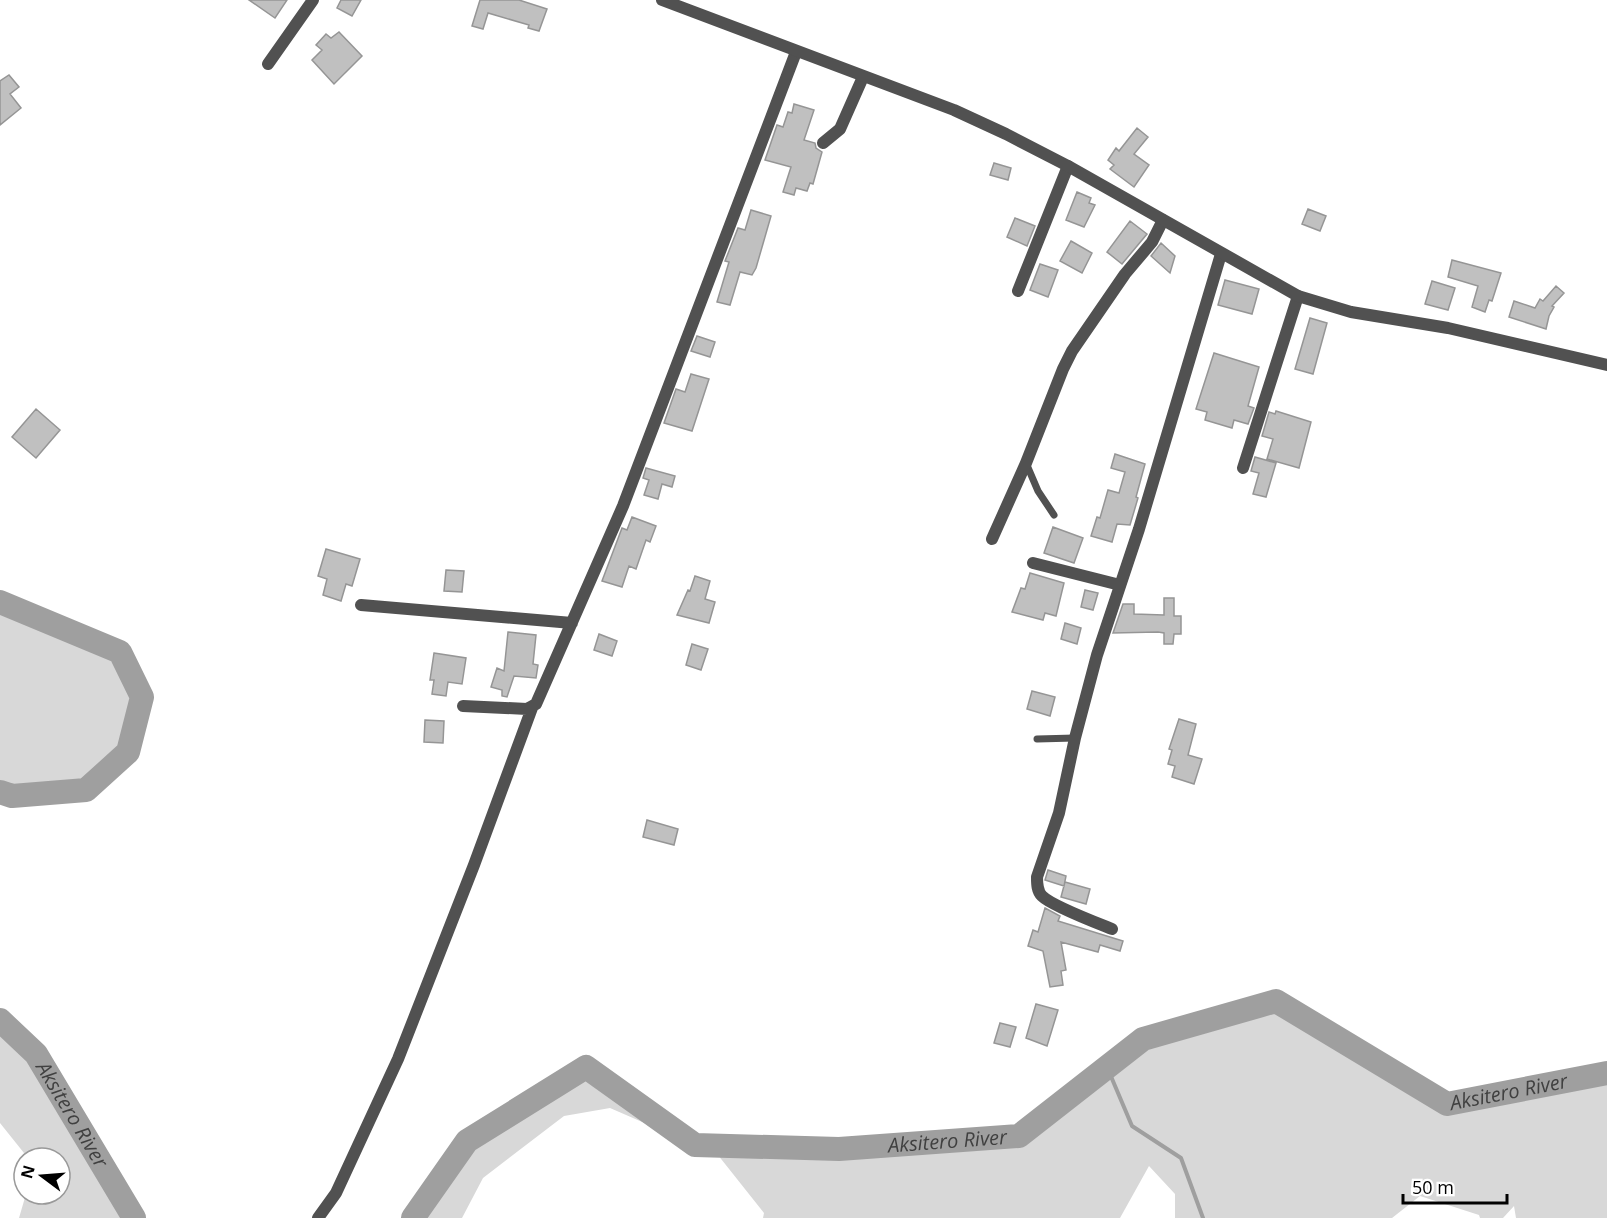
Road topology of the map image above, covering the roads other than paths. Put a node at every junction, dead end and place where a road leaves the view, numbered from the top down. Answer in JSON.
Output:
{"nodes":[{"id":1,"x":313,"y":0,"type":"edge"},
{"id":2,"x":662,"y":0,"type":"edge"},
{"id":3,"x":796,"y":52,"type":"junction"},
{"id":4,"x":268,"y":64,"type":"dead end"},
{"id":5,"x":863,"y":77,"type":"junction"},
{"id":6,"x":823,"y":143,"type":"dead end"},
{"id":7,"x":1068,"y":165,"type":"junction"},
{"id":8,"x":1162,"y":220,"type":"junction"},
{"id":9,"x":1221,"y":254,"type":"junction"},
{"id":10,"x":1018,"y":291,"type":"dead end"},
{"id":11,"x":1298,"y":296,"type":"junction"},
{"id":12,"x":1607,"y":365,"type":"edge"},
{"id":13,"x":1026,"y":463,"type":"junction"},
{"id":14,"x":1243,"y":468,"type":"dead end"},
{"id":15,"x":1054,"y":515,"type":"dead end"},
{"id":16,"x":992,"y":539,"type":"dead end"},
{"id":17,"x":1033,"y":563,"type":"dead end"},
{"id":18,"x":1120,"y":585,"type":"junction"},
{"id":19,"x":361,"y":605,"type":"dead end"},
{"id":20,"x":572,"y":623,"type":"junction"},
{"id":21,"x":463,"y":706,"type":"dead end"},
{"id":22,"x":532,"y":708,"type":"junction"},
{"id":23,"x":1075,"y":738,"type":"junction"},
{"id":24,"x":1037,"y":740,"type":"dead end"},
{"id":25,"x":1112,"y":929,"type":"dead end"},
{"id":26,"x":318,"y":1218,"type":"edge"}],
"edges":[{"from":1,"to":4,"type":"street"},
{"from":2,"to":3,"type":"street"},
{"from":3,"to":5,"type":"street"},
{"from":3,"to":20,"type":"street"},
{"from":5,"to":6,"type":"street"},
{"from":5,"to":7,"type":"street"},
{"from":7,"to":8,"type":"street"},
{"from":7,"to":10,"type":"street"},
{"from":8,"to":9,"type":"street"},
{"from":8,"to":13,"type":"street"},
{"from":9,"to":11,"type":"street"},
{"from":9,"to":18,"type":"street"},
{"from":11,"to":12,"type":"street"},
{"from":11,"to":14,"type":"street"},
{"from":13,"to":15,"type":"lane"},
{"from":13,"to":16,"type":"street"},
{"from":17,"to":18,"type":"street"},
{"from":18,"to":23,"type":"street"},
{"from":19,"to":20,"type":"street"},
{"from":20,"to":22,"type":"street"},
{"from":21,"to":22,"type":"street"},
{"from":22,"to":26,"type":"street"},
{"from":23,"to":24,"type":"lane"},
{"from":23,"to":25,"type":"street"}]}
